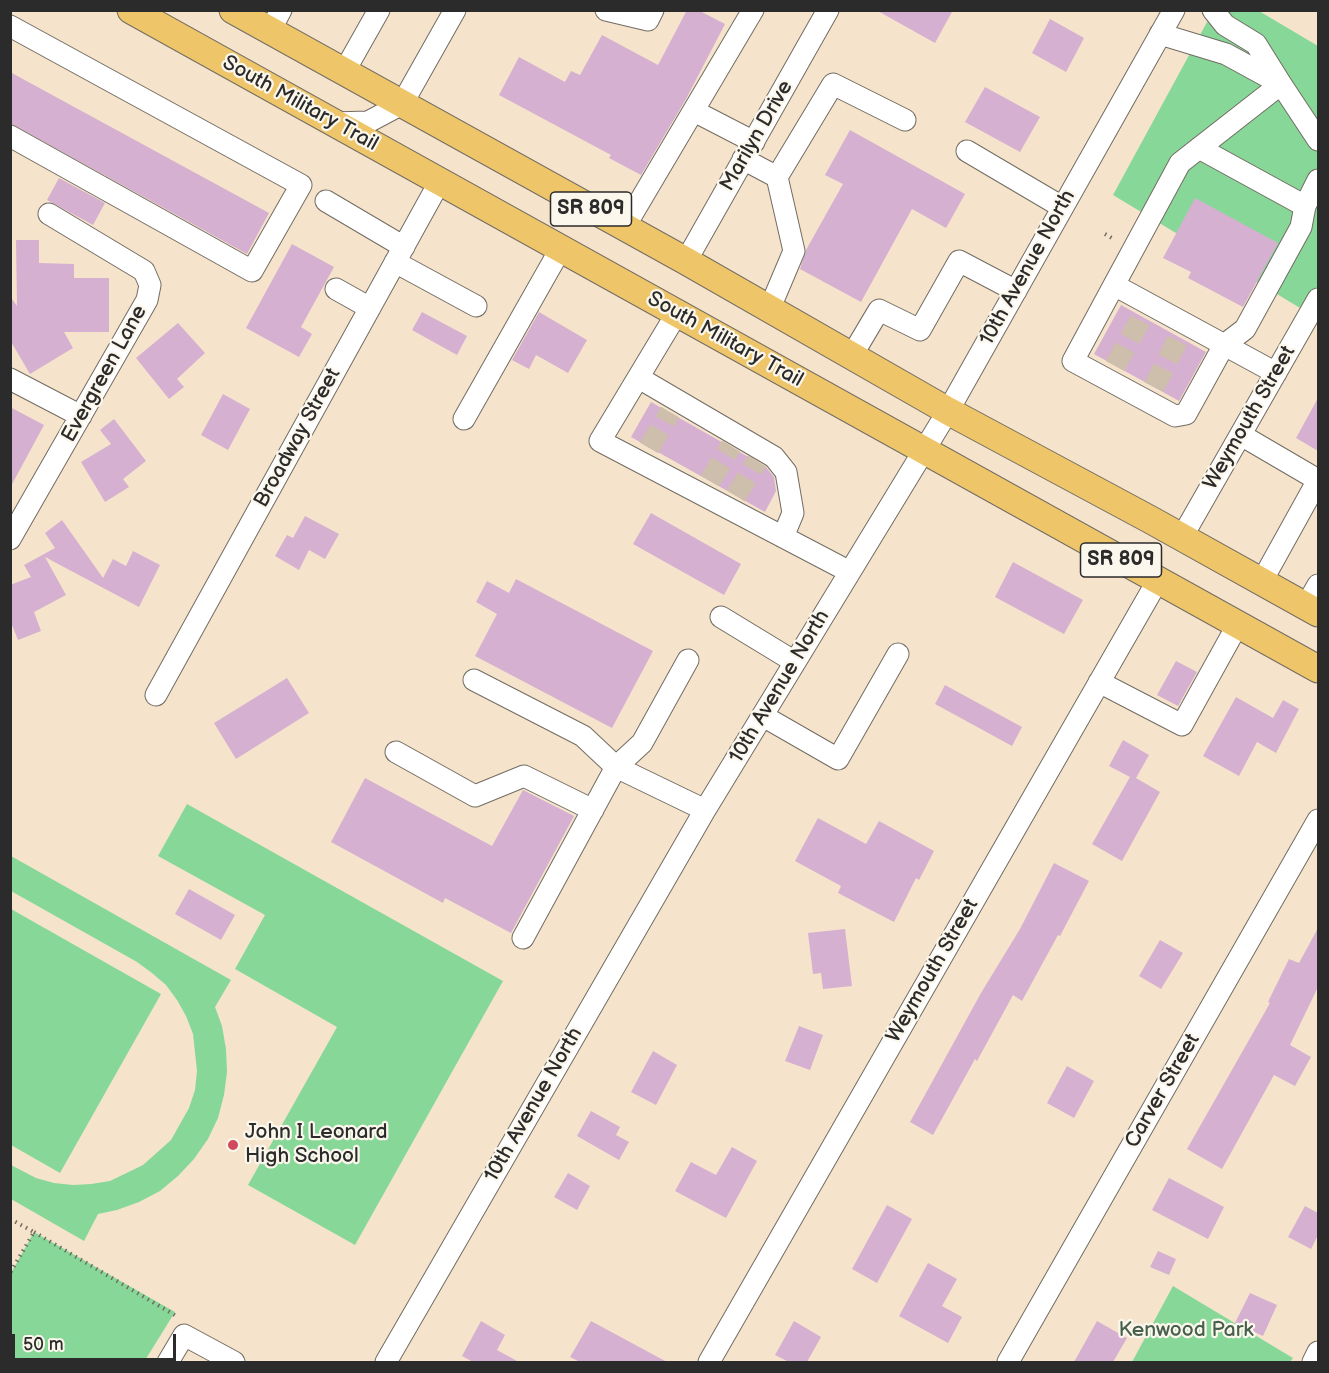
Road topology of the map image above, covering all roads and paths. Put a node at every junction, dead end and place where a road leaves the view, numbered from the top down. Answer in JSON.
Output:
{"nodes":[{"id":1,"x":131,"y":10,"type":"edge"},
{"id":2,"x":233,"y":10,"type":"edge"},
{"id":3,"x":379,"y":10,"type":"edge"},
{"id":4,"x":455,"y":10,"type":"edge"},
{"id":5,"x":606,"y":10,"type":"edge"},
{"id":6,"x":653,"y":10,"type":"edge"},
{"id":7,"x":753,"y":10,"type":"edge"},
{"id":8,"x":828,"y":10,"type":"edge"},
{"id":9,"x":1174,"y":10,"type":"edge"},
{"id":10,"x":1213,"y":10,"type":"edge"},
{"id":11,"x":275,"y":21,"type":"edge"},
{"id":12,"x":10,"y":26,"type":"edge"},
{"id":13,"x":1160,"y":34,"type":"junction"},
{"id":14,"x":344,"y":72,"type":"junction"},
{"id":15,"x":1281,"y":84,"type":"junction"},
{"id":16,"x":402,"y":104,"type":"junction"},
{"id":17,"x":694,"y":111,"type":"junction"},
{"id":18,"x":905,"y":120,"type":"dead end"},
{"id":19,"x":333,"y":123,"type":"junction"},
{"id":20,"x":10,"y":136,"type":"edge"},
{"id":21,"x":1318,"y":140,"type":"edge"},
{"id":22,"x":1199,"y":148,"type":"junction"},
{"id":23,"x":749,"y":150,"type":"junction"},
{"id":24,"x":967,"y":151,"type":"dead end"},
{"id":25,"x":777,"y":177,"type":"junction"},
{"id":26,"x":1318,"y":180,"type":"edge"},
{"id":27,"x":440,"y":182,"type":"junction"},
{"id":28,"x":326,"y":201,"type":"dead end"},
{"id":29,"x":1305,"y":206,"type":"junction"},
{"id":30,"x":1062,"y":207,"type":"junction"},
{"id":31,"x":49,"y":214,"type":"dead end"},
{"id":32,"x":624,"y":228,"type":"junction"},
{"id":33,"x":1105,"y":234,"type":"dead end"},
{"id":34,"x":1119,"y":242,"type":"dead end"},
{"id":35,"x":561,"y":248,"type":"junction"},
{"id":36,"x":399,"y":255,"type":"junction"},
{"id":37,"x":686,"y":261,"type":"junction"},
{"id":38,"x":1114,"y":285,"type":"junction"},
{"id":39,"x":336,"y":289,"type":"dead end"},
{"id":40,"x":1016,"y":291,"type":"junction"},
{"id":41,"x":1318,"y":299,"type":"edge"},
{"id":42,"x":476,"y":306,"type":"dead end"},
{"id":43,"x":370,"y":308,"type":"junction"},
{"id":44,"x":769,"y":309,"type":"junction"},
{"id":45,"x":677,"y":313,"type":"junction"},
{"id":46,"x":1224,"y":345,"type":"junction"},
{"id":47,"x":852,"y":357,"type":"junction"},
{"id":48,"x":1276,"y":373,"type":"junction"},
{"id":49,"x":639,"y":378,"type":"junction"},
{"id":50,"x":10,"y":379,"type":"edge"},
{"id":51,"x":948,"y":411,"type":"junction"},
{"id":52,"x":81,"y":416,"type":"junction"},
{"id":53,"x":464,"y":419,"type":"dead end"},
{"id":54,"x":1241,"y":435,"type":"junction"},
{"id":55,"x":924,"y":450,"type":"junction"},
{"id":56,"x":783,"y":537,"type":"junction"},
{"id":57,"x":1182,"y":537,"type":"junction"},
{"id":58,"x":10,"y":539,"type":"edge"},
{"id":59,"x":850,"y":572,"type":"junction"},
{"id":60,"x":1158,"y":580,"type":"junction"},
{"id":61,"x":1262,"y":581,"type":"junction"},
{"id":62,"x":1314,"y":601,"type":"edge"},
{"id":63,"x":722,"y":617,"type":"dead end"},
{"id":64,"x":1238,"y":624,"type":"junction"},
{"id":65,"x":898,"y":654,"type":"dead end"},
{"id":66,"x":688,"y":660,"type":"dead end"},
{"id":67,"x":795,"y":662,"type":"junction"},
{"id":68,"x":1318,"y":669,"type":"edge"},
{"id":69,"x":474,"y":680,"type":"dead end"},
{"id":70,"x":1099,"y":682,"type":"junction"},
{"id":71,"x":156,"y":695,"type":"dead end"},
{"id":72,"x":763,"y":716,"type":"junction"},
{"id":73,"x":396,"y":752,"type":"dead end"},
{"id":74,"x":616,"y":767,"type":"junction"},
{"id":75,"x":593,"y":810,"type":"junction"},
{"id":76,"x":705,"y":810,"type":"junction"},
{"id":77,"x":1317,"y":825,"type":"edge"},
{"id":78,"x":523,"y":938,"type":"dead end"},
{"id":79,"x":10,"y":1219,"type":"edge"},
{"id":80,"x":34,"y":1232,"type":"junction"},
{"id":81,"x":10,"y":1273,"type":"edge"},
{"id":82,"x":178,"y":1317,"type":"dead end"},
{"id":83,"x":1318,"y":1352,"type":"edge"},
{"id":84,"x":168,"y":1362,"type":"edge"},
{"id":85,"x":234,"y":1362,"type":"edge"},
{"id":86,"x":386,"y":1362,"type":"edge"},
{"id":87,"x":709,"y":1362,"type":"edge"},
{"id":88,"x":1008,"y":1362,"type":"edge"},
{"id":89,"x":1312,"y":1362,"type":"edge"}],
"edges":[{"from":1,"to":19,"type":"main road","name":"South Military Trail","number":"SR 809"},
{"from":2,"to":11,"type":"main road","number":"SR 809"},
{"from":3,"to":14,"type":"street"},
{"from":4,"to":16,"type":"street"},
{"from":5,"to":6,"type":"street"},
{"from":7,"to":17,"type":"street"},
{"from":8,"to":23,"type":"street","name":"Marilyn Drive"},
{"from":9,"to":13,"type":"street","name":"10th Avenue North"},
{"from":10,"to":15,"type":"street"},
{"from":11,"to":14,"type":"main road","number":"SR 809"},
{"from":12,"to":20,"type":"street"},
{"from":13,"to":15,"type":"street"},
{"from":13,"to":30,"type":"street","name":"10th Avenue North"},
{"from":14,"to":16,"type":"main road","number":"SR 809"},
{"from":15,"to":21,"type":"street"},
{"from":15,"to":22,"type":"street"},
{"from":16,"to":19,"type":"street"},
{"from":16,"to":32,"type":"main road","number":"SR 809"},
{"from":17,"to":23,"type":"street"},
{"from":17,"to":32,"type":"street"},
{"from":18,"to":25,"type":"street"},
{"from":19,"to":27,"type":"main road","name":"South Military Trail","number":"SR 809"},
{"from":22,"to":29,"type":"street"},
{"from":22,"to":38,"type":"street"},
{"from":23,"to":25,"type":"street"},
{"from":23,"to":37,"type":"street","name":"Marilyn Drive"},
{"from":24,"to":30,"type":"street"},
{"from":25,"to":44,"type":"street"},
{"from":26,"to":29,"type":"street"},
{"from":27,"to":35,"type":"main road","name":"South Military Trail","number":"SR 809"},
{"from":27,"to":36,"type":"street","name":"Broadway Street"},
{"from":28,"to":36,"type":"street"},
{"from":29,"to":46,"type":"street"},
{"from":30,"to":40,"type":"street","name":"10th Avenue North"},
{"from":31,"to":52,"type":"street","name":"Evergreen Lane"},
{"from":32,"to":37,"type":"main road","number":"SR 809"},
{"from":33,"to":34,"type":"path"},
{"from":35,"to":45,"type":"main road","name":"South Military Trail","number":"SR 809"},
{"from":35,"to":53,"type":"street"},
{"from":36,"to":42,"type":"street"},
{"from":36,"to":43,"type":"street","name":"Broadway Street"},
{"from":37,"to":44,"type":"main road","number":"SR 809"},
{"from":38,"to":46,"type":"street"},
{"from":38,"to":46,"type":"street"},
{"from":39,"to":43,"type":"street"},
{"from":40,"to":47,"type":"street"},
{"from":40,"to":51,"type":"street","name":"10th Avenue North"},
{"from":41,"to":48,"type":"street","name":"Weymouth Street"},
{"from":43,"to":71,"type":"street","name":"Broadway Street"},
{"from":44,"to":47,"type":"main road","number":"SR 809"},
{"from":45,"to":49,"type":"street"},
{"from":45,"to":55,"type":"main road","name":"South Military Trail","number":"SR 809"},
{"from":46,"to":48,"type":"street"},
{"from":47,"to":51,"type":"main road","number":"SR 809"},
{"from":48,"to":54,"type":"street","name":"Weymouth Street"},
{"from":49,"to":56,"type":"street"},
{"from":49,"to":56,"type":"street"},
{"from":50,"to":52,"type":"street"},
{"from":51,"to":55,"type":"street","name":"10th Avenue North"},
{"from":51,"to":57,"type":"main road","number":"SR 809"},
{"from":52,"to":58,"type":"street","name":"Evergreen Lane"},
{"from":54,"to":57,"type":"street","name":"Weymouth Street"},
{"from":54,"to":61,"type":"street"},
{"from":55,"to":59,"type":"street","name":"10th Avenue North"},
{"from":55,"to":60,"type":"main road","name":"South Military Trail","number":"SR 809"},
{"from":56,"to":59,"type":"street"},
{"from":57,"to":61,"type":"main road","number":"SR 809"},
{"from":59,"to":67,"type":"street","name":"10th Avenue North"},
{"from":60,"to":64,"type":"main road","name":"South Military Trail","number":"SR 809"},
{"from":60,"to":70,"type":"street","name":"Weymouth Street"},
{"from":61,"to":62,"type":"main road","number":"SR 809"},
{"from":63,"to":67,"type":"street"},
{"from":64,"to":68,"type":"main road","name":"South Military Trail","number":"SR 809"},
{"from":64,"to":70,"type":"street"},
{"from":65,"to":72,"type":"street"},
{"from":66,"to":74,"type":"street"},
{"from":67,"to":72,"type":"street","name":"10th Avenue North"},
{"from":69,"to":74,"type":"street"},
{"from":70,"to":87,"type":"street","name":"Weymouth Street"},
{"from":72,"to":76,"type":"street","name":"10th Avenue North"},
{"from":73,"to":75,"type":"street"},
{"from":74,"to":75,"type":"street"},
{"from":74,"to":76,"type":"street"},
{"from":75,"to":78,"type":"street"},
{"from":76,"to":86,"type":"street","name":"10th Avenue North"},
{"from":77,"to":88,"type":"street","name":"Carver Street"},
{"from":79,"to":80,"type":"path"},
{"from":80,"to":81,"type":"path"},
{"from":80,"to":82,"type":"path"},
{"from":83,"to":89,"type":"street"},
{"from":84,"to":85,"type":"street"}]}
